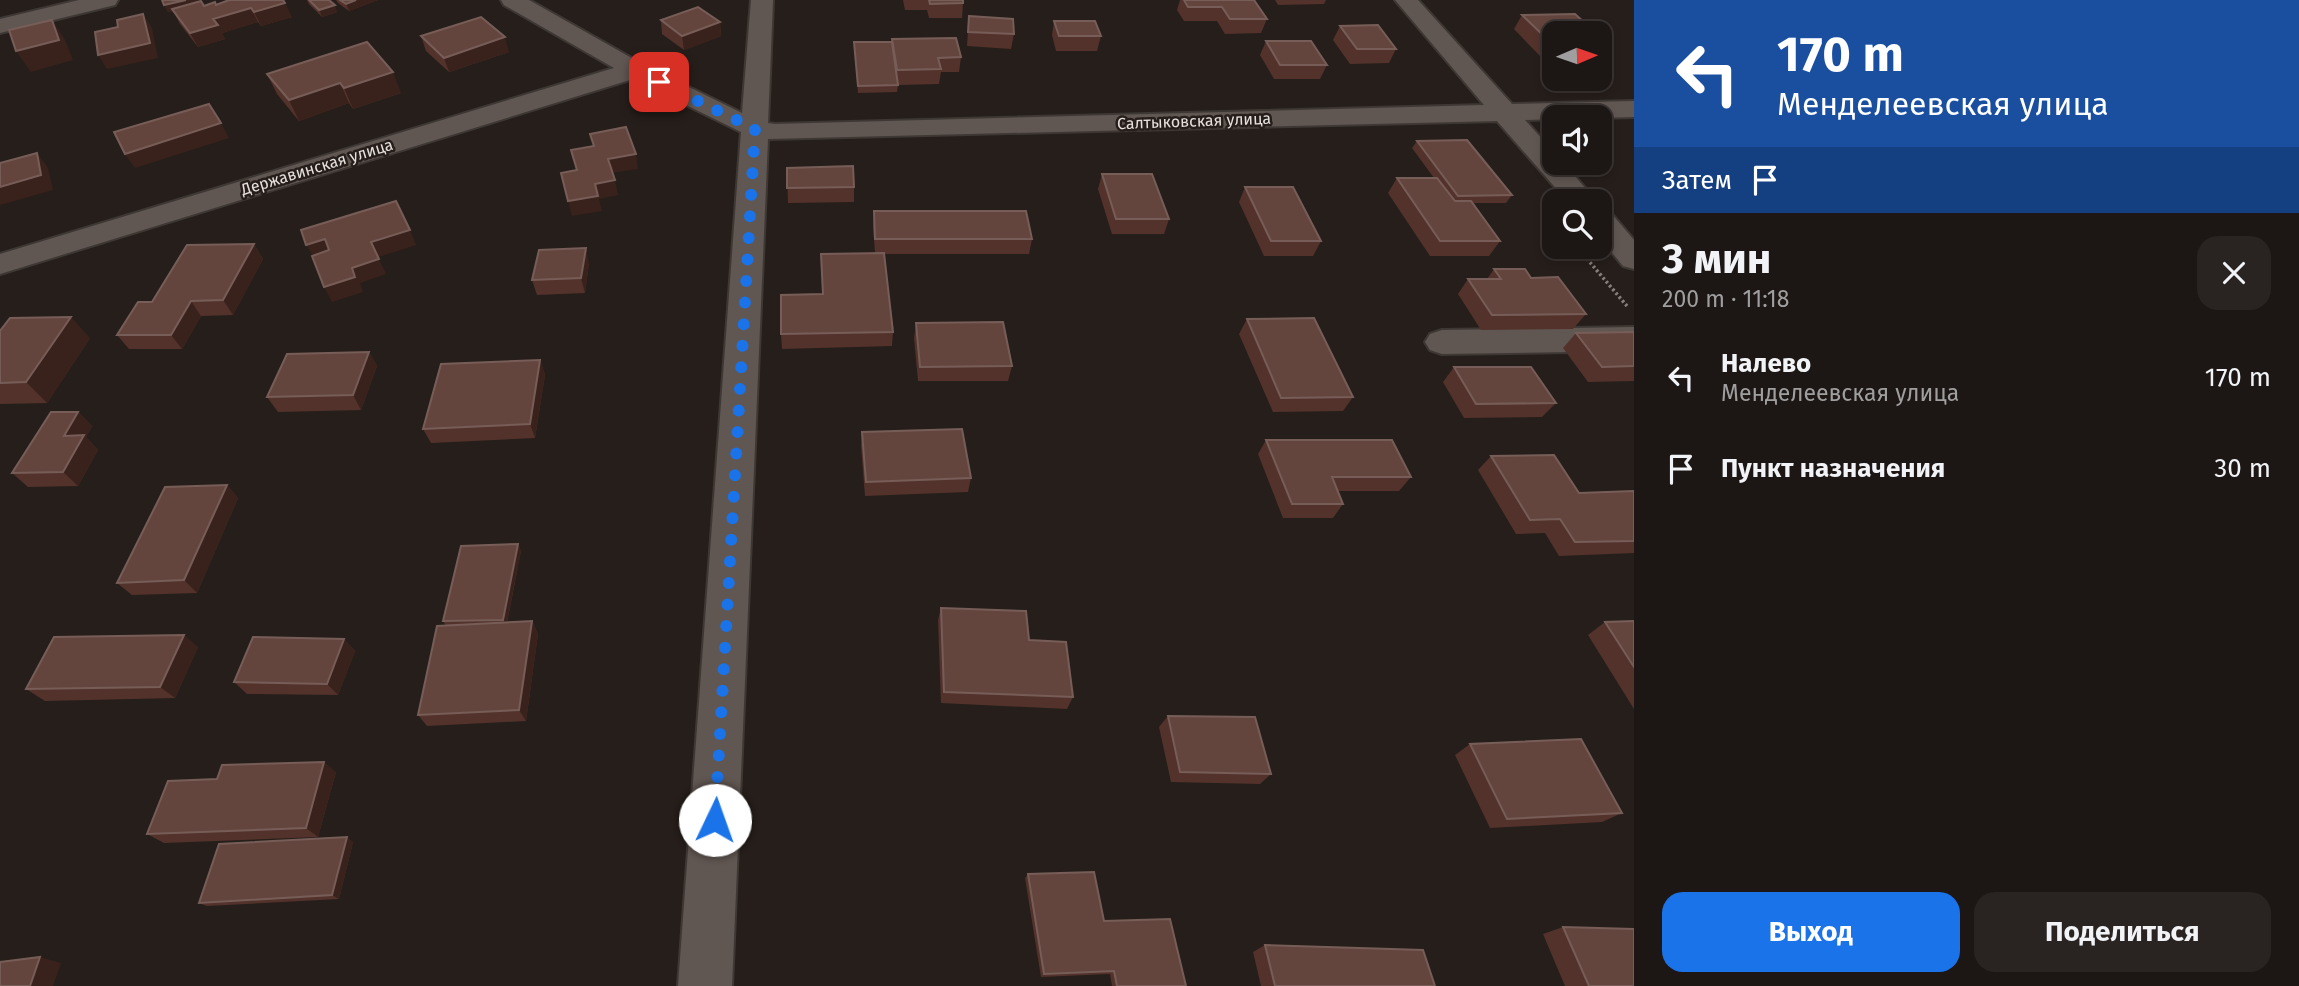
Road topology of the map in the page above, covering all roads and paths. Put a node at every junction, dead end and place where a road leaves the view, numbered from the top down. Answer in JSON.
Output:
{"nodes":[{"id":1,"x":107,"y":0,"type":"edge"},
{"id":2,"x":513,"y":0,"type":"edge"},
{"id":3,"x":762,"y":0,"type":"edge"},
{"id":4,"x":1406,"y":0,"type":"edge"},
{"id":5,"x":0,"y":26,"type":"edge"},
{"id":6,"x":635,"y":70,"type":"junction"},
{"id":7,"x":1634,"y":109,"type":"edge"},
{"id":8,"x":1503,"y":112,"type":"junction"},
{"id":9,"x":755,"y":129,"type":"junction"},
{"id":10,"x":1572,"y":189,"type":"edge"},
{"id":11,"x":1612,"y":234,"type":"edge"},
{"id":12,"x":1587,"y":259,"type":"edge"},
{"id":13,"x":1634,"y":259,"type":"edge"},
{"id":14,"x":0,"y":264,"type":"edge"},
{"id":15,"x":1634,"y":315,"type":"edge"},
{"id":16,"x":1634,"y":339,"type":"edge"},
{"id":17,"x":1442,"y":342,"type":"dead end"},
{"id":18,"x":705,"y":986,"type":"edge"}],
"edges":[{"from":1,"to":5,"type":"street"},
{"from":2,"to":6,"type":"street"},
{"from":3,"to":9,"type":"street"},
{"from":4,"to":8,"type":"street"},
{"from":6,"to":9,"type":"street"},
{"from":6,"to":14,"type":"street","name":"Державинская улица"},
{"from":7,"to":8,"type":"street","name":"Салтыковская улица"},
{"from":8,"to":9,"type":"street","name":"Салтыковская улица"},
{"from":8,"to":10,"type":"street"},
{"from":9,"to":18,"type":"street"},
{"from":11,"to":13,"type":"street"},
{"from":12,"to":15,"type":"path"},
{"from":16,"to":17,"type":"street"}]}
